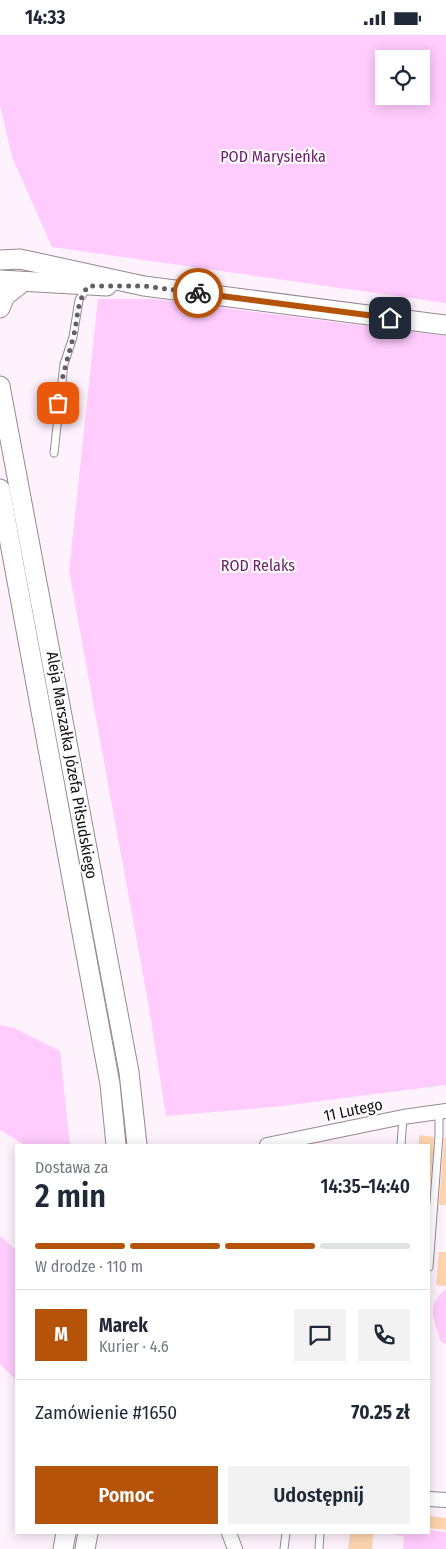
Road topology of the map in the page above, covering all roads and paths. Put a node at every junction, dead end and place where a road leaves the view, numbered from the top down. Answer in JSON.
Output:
{"nodes":[{"id":1,"x":0,"y":247,"type":"edge"},
{"id":2,"x":20,"y":259,"type":"junction"},
{"id":3,"x":0,"y":260,"type":"edge"},
{"id":4,"x":0,"y":280,"type":"edge"},
{"id":5,"x":90,"y":280,"type":"junction"},
{"id":6,"x":23,"y":282,"type":"junction"},
{"id":7,"x":0,"y":308,"type":"edge"},
{"id":8,"x":446,"y":325,"type":"edge"},
{"id":9,"x":0,"y":385,"type":"edge"},
{"id":10,"x":54,"y":453,"type":"dead end"},
{"id":11,"x":0,"y":489,"type":"edge"},
{"id":12,"x":443,"y":1111,"type":"edge"},
{"id":13,"x":402,"y":1117,"type":"junction"},
{"id":14,"x":116,"y":1144,"type":"edge"},
{"id":15,"x":137,"y":1144,"type":"edge"},
{"id":16,"x":272,"y":1144,"type":"edge"},
{"id":17,"x":401,"y":1144,"type":"edge"},
{"id":18,"x":430,"y":1254,"type":"edge"},
{"id":19,"x":430,"y":1499,"type":"edge"},
{"id":20,"x":446,"y":1500,"type":"edge"},
{"id":21,"x":66,"y":1534,"type":"edge"},
{"id":22,"x":88,"y":1534,"type":"edge"},
{"id":23,"x":229,"y":1534,"type":"edge"},
{"id":24,"x":286,"y":1534,"type":"edge"},
{"id":25,"x":320,"y":1534,"type":"edge"},
{"id":26,"x":63,"y":1549,"type":"edge"},
{"id":27,"x":85,"y":1549,"type":"edge"},
{"id":28,"x":235,"y":1549,"type":"edge"},
{"id":29,"x":284,"y":1549,"type":"edge"},
{"id":30,"x":319,"y":1549,"type":"edge"}],
"edges":[{"from":1,"to":2,"type":"main road"},
{"from":2,"to":3,"type":"main road"},
{"from":2,"to":5,"type":"main road"},
{"from":4,"to":6,"type":"main road"},
{"from":5,"to":6,"type":"main road"},
{"from":5,"to":8,"type":"main road"},
{"from":5,"to":10,"type":"lane"},
{"from":6,"to":7,"type":"main road"},
{"from":9,"to":15,"type":"main road","name":"Aleja Marszałka Józefa Piłsudskiego"},
{"from":11,"to":14,"type":"main road","name":"Aleja Marszałka Józefa Piłsudskiego"},
{"from":12,"to":13,"type":"street","name":"11 Lutego"},
{"from":12,"to":18,"type":"lane"},
{"from":13,"to":16,"type":"street","name":"11 Lutego"},
{"from":13,"to":17,"type":"lane"},
{"from":19,"to":20,"type":"street"},
{"from":21,"to":26,"type":"main road"},
{"from":22,"to":27,"type":"main road"},
{"from":23,"to":28,"type":"street"},
{"from":24,"to":29,"type":"lane"},
{"from":25,"to":30,"type":"lane"}]}
